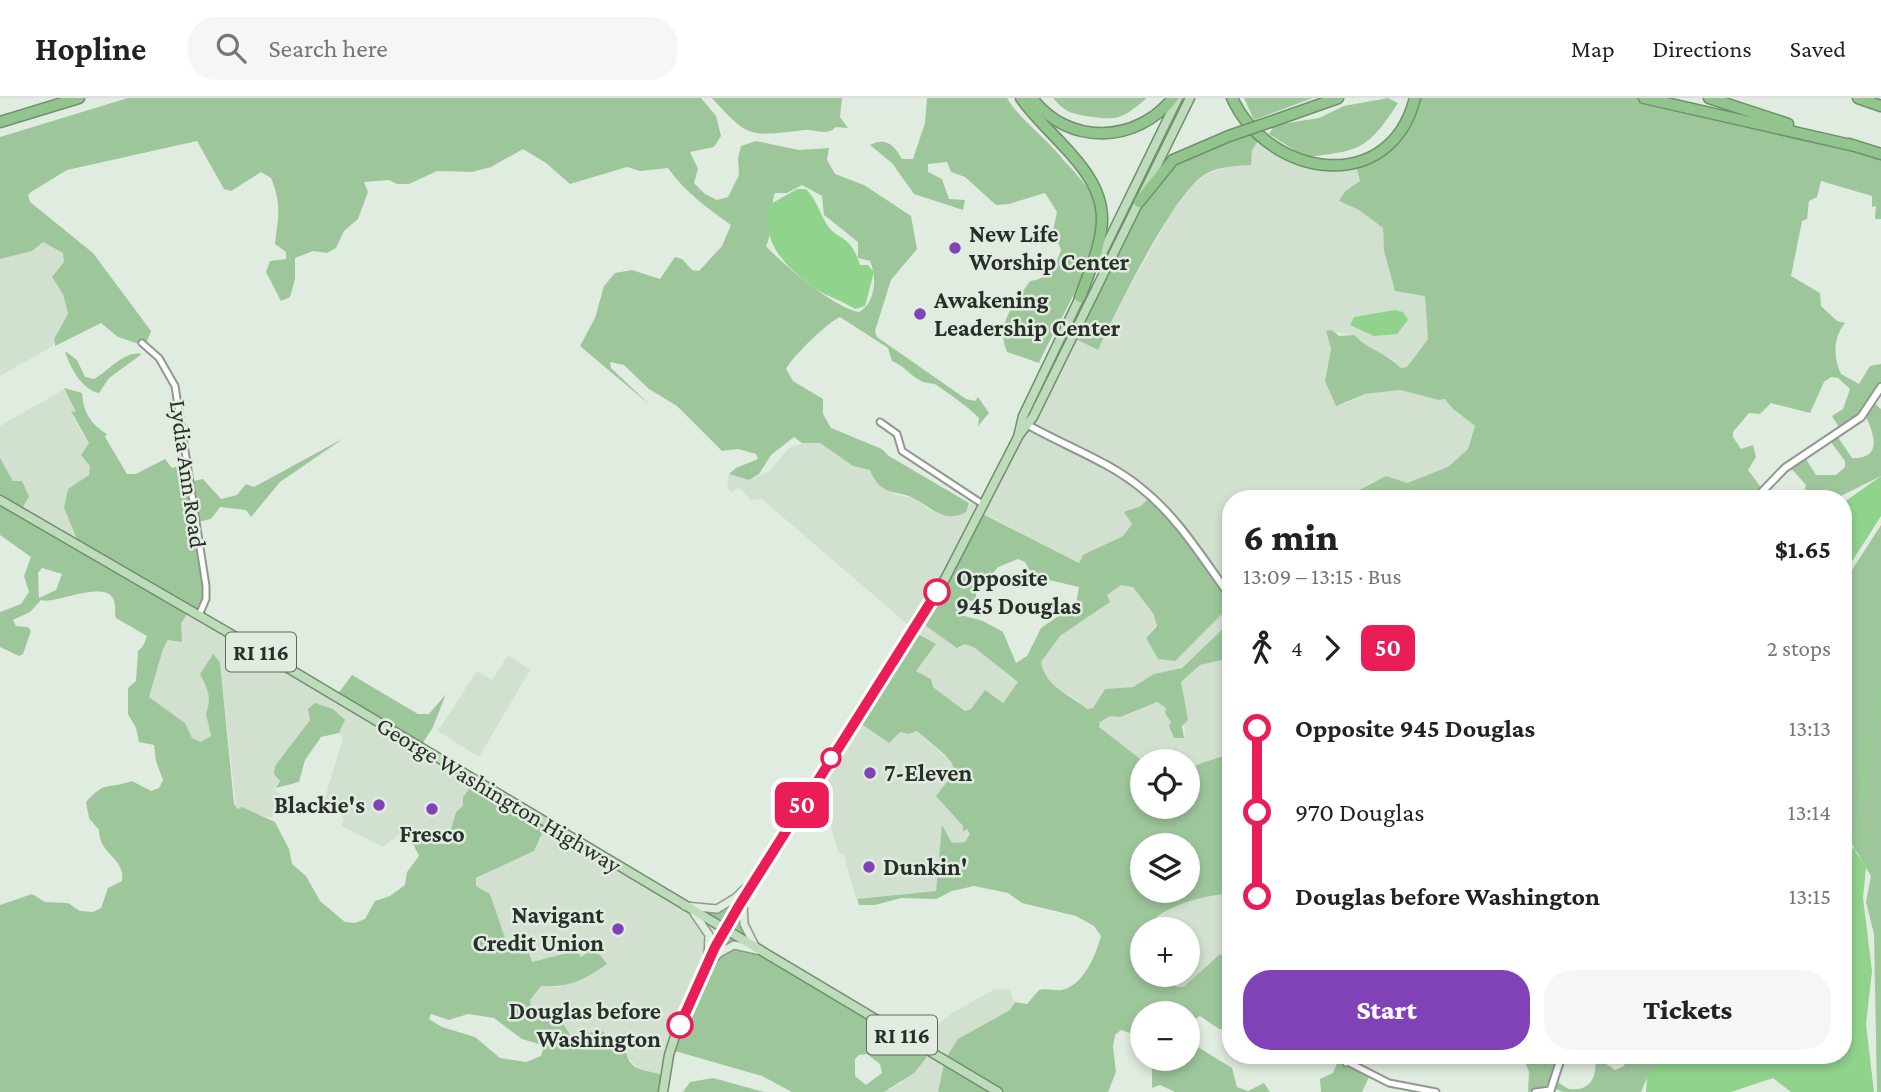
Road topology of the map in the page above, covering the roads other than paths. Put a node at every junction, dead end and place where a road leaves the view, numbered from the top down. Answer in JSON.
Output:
{"nodes":[{"id":1,"x":79,"y":98,"type":"edge"},
{"id":2,"x":1021,"y":98,"type":"edge"},
{"id":3,"x":1032,"y":98,"type":"edge"},
{"id":4,"x":1173,"y":98,"type":"edge"},
{"id":5,"x":1178,"y":98,"type":"edge"},
{"id":6,"x":1190,"y":98,"type":"edge"},
{"id":7,"x":1232,"y":98,"type":"edge"},
{"id":8,"x":1338,"y":98,"type":"edge"},
{"id":9,"x":1415,"y":98,"type":"edge"},
{"id":10,"x":1644,"y":98,"type":"edge"},
{"id":11,"x":1709,"y":98,"type":"edge"},
{"id":12,"x":1858,"y":98,"type":"edge"},
{"id":13,"x":1881,"y":106,"type":"edge"},
{"id":14,"x":0,"y":122,"type":"edge"},
{"id":15,"x":1854,"y":146,"type":"junction"},
{"id":16,"x":1881,"y":154,"type":"edge"},
{"id":17,"x":1139,"y":202,"type":"junction"},
{"id":18,"x":1080,"y":297,"type":"junction"},
{"id":19,"x":142,"y":344,"type":"dead end"},
{"id":20,"x":1881,"y":387,"type":"edge"},
{"id":21,"x":880,"y":422,"type":"dead end"},
{"id":22,"x":1028,"y":425,"type":"junction"},
{"id":23,"x":1018,"y":437,"type":"junction"},
{"id":24,"x":1764,"y":490,"type":"edge"},
{"id":25,"x":0,"y":500,"type":"edge"},
{"id":26,"x":984,"y":505,"type":"junction"},
{"id":27,"x":1222,"y":585,"type":"edge"},
{"id":28,"x":199,"y":615,"type":"junction"},
{"id":29,"x":755,"y":879,"type":"junction"},
{"id":30,"x":743,"y":899,"type":"junction"},
{"id":31,"x":684,"y":906,"type":"junction"},
{"id":32,"x":724,"y":930,"type":"junction"},
{"id":33,"x":758,"y":951,"type":"junction"},
{"id":34,"x":705,"y":969,"type":"junction"},
{"id":35,"x":1348,"y":1064,"type":"edge"},
{"id":36,"x":1559,"y":1064,"type":"edge"},
{"id":37,"x":1550,"y":1091,"type":"edge"},
{"id":38,"x":663,"y":1092,"type":"edge"},
{"id":39,"x":998,"y":1092,"type":"edge"},
{"id":40,"x":1436,"y":1092,"type":"edge"},
{"id":41,"x":1535,"y":1092,"type":"edge"}],
"edges":[{"from":1,"to":14,"type":"highway"},
{"from":2,"to":18,"type":"highway"},
{"from":3,"to":4,"type":"highway"},
{"from":5,"to":18,"type":"main road"},
{"from":6,"to":17,"type":"main road"},
{"from":7,"to":9,"type":"highway"},
{"from":8,"to":17,"type":"highway","bridge":true},
{"from":10,"to":15,"type":"highway"},
{"from":11,"to":15,"type":"highway"},
{"from":12,"to":13,"type":"highway"},
{"from":15,"to":16,"type":"highway"},
{"from":17,"to":22,"type":"main road"},
{"from":18,"to":23,"type":"main road"},
{"from":19,"to":28,"type":"street","name":"Lydia Ann Road"},
{"from":20,"to":24,"type":"street"},
{"from":21,"to":26,"type":"street"},
{"from":22,"to":23,"type":"main road"},
{"from":22,"to":27,"type":"street"},
{"from":23,"to":26,"type":"main road"},
{"from":25,"to":28,"type":"main road","name":"George Washington Highway","number":"RI 116"},
{"from":26,"to":29,"type":"main road"},
{"from":28,"to":31,"type":"main road","name":"George Washington Highway","number":"RI 116"},
{"from":29,"to":30,"type":"main road"},
{"from":29,"to":31,"type":"main road"},
{"from":30,"to":32,"type":"main road"},
{"from":30,"to":33,"type":"main road"},
{"from":31,"to":32,"type":"main road","name":"George Washington Highway","number":"RI 116"},
{"from":31,"to":34,"type":"main road"},
{"from":32,"to":33,"type":"main road","name":"George Washington Highway","number":"RI 116"},
{"from":32,"to":34,"type":"main road"},
{"from":33,"to":34,"type":"main road"},
{"from":33,"to":39,"type":"main road","name":"George Washington Highway","number":"RI 116"},
{"from":34,"to":38,"type":"main road"},
{"from":35,"to":40,"type":"street"},
{"from":36,"to":37,"type":"street"},
{"from":37,"to":41,"type":"street"}]}
